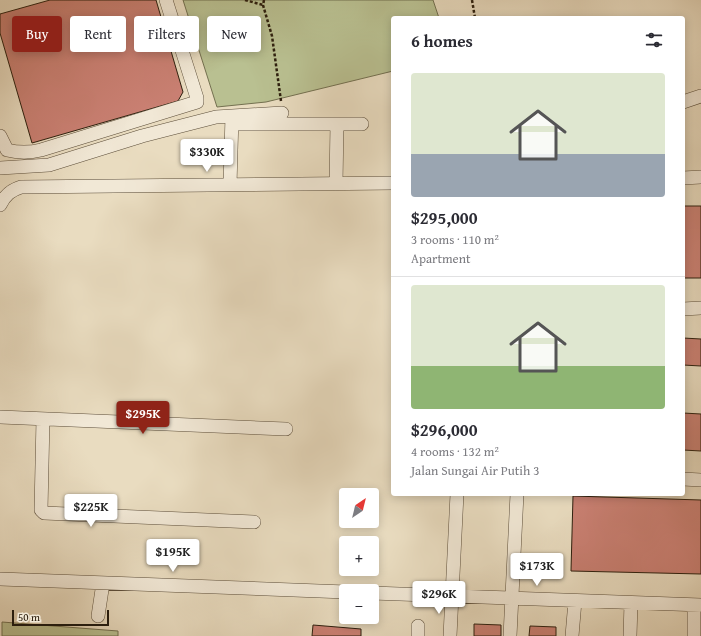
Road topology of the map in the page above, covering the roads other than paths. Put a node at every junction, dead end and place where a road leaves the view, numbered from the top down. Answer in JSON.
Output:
{"nodes":[{"id":1,"x":166,"y":0,"type":"edge"},
{"id":2,"x":701,"y":96,"type":"edge"},
{"id":3,"x":685,"y":101,"type":"edge"},
{"id":4,"x":282,"y":113,"type":"road end"},
{"id":5,"x":232,"y":120,"type":"junction"},
{"id":6,"x":337,"y":124,"type":"junction"},
{"id":7,"x":362,"y":124,"type":"dead end"},
{"id":8,"x":0,"y":136,"type":"edge"},
{"id":9,"x":0,"y":168,"type":"edge"},
{"id":10,"x":701,"y":177,"type":"edge"},
{"id":11,"x":685,"y":178,"type":"edge"},
{"id":12,"x":391,"y":183,"type":"edge"},
{"id":13,"x":336,"y":184,"type":"junction"},
{"id":14,"x":230,"y":185,"type":"junction"},
{"id":15,"x":0,"y":205,"type":"edge"},
{"id":16,"x":701,"y":308,"type":"edge"},
{"id":17,"x":685,"y":309,"type":"edge"},
{"id":18,"x":0,"y":417,"type":"edge"},
{"id":19,"x":43,"y":419,"type":"junction"},
{"id":20,"x":286,"y":429,"type":"dead end"},
{"id":21,"x":685,"y":479,"type":"edge"},
{"id":22,"x":701,"y":480,"type":"edge"},
{"id":23,"x":457,"y":496,"type":"edge"},
{"id":24,"x":517,"y":496,"type":"edge"},
{"id":25,"x":254,"y":522,"type":"dead end"},
{"id":26,"x":0,"y":579,"type":"edge"},
{"id":27,"x":103,"y":583,"type":"junction"},
{"id":28,"x":339,"y":592,"type":"edge"},
{"id":29,"x":379,"y":593,"type":"edge"},
{"id":30,"x":453,"y":596,"type":"junction"},
{"id":31,"x":513,"y":598,"type":"junction"},
{"id":32,"x":575,"y":601,"type":"junction"},
{"id":33,"x":631,"y":603,"type":"junction"},
{"id":34,"x":698,"y":605,"type":"edge"},
{"id":35,"x":98,"y":616,"type":"dead end"},
{"id":36,"x":450,"y":636,"type":"edge"},
{"id":37,"x":510,"y":636,"type":"edge"},
{"id":38,"x":572,"y":636,"type":"edge"},
{"id":39,"x":630,"y":636,"type":"edge"},
{"id":40,"x":694,"y":636,"type":"edge"}],
"edges":[{"from":1,"to":8,"type":"street"},
{"from":2,"to":3,"type":"street"},
{"from":4,"to":5,"type":"street"},
{"from":5,"to":6,"type":"street"},
{"from":5,"to":9,"type":"street"},
{"from":5,"to":14,"type":"street"},
{"from":6,"to":7,"type":"street"},
{"from":6,"to":13,"type":"street"},
{"from":10,"to":11,"type":"street"},
{"from":12,"to":13,"type":"street"},
{"from":13,"to":14,"type":"street"},
{"from":14,"to":15,"type":"street"},
{"from":16,"to":17,"type":"street"},
{"from":18,"to":19,"type":"street"},
{"from":19,"to":20,"type":"street"},
{"from":19,"to":25,"type":"street"},
{"from":21,"to":22,"type":"street"},
{"from":23,"to":30,"type":"street"},
{"from":24,"to":31,"type":"street"},
{"from":26,"to":27,"type":"street"},
{"from":27,"to":28,"type":"street"},
{"from":27,"to":35,"type":"street"},
{"from":29,"to":30,"type":"street"},
{"from":30,"to":31,"type":"street"},
{"from":30,"to":36,"type":"street"},
{"from":31,"to":32,"type":"street"},
{"from":31,"to":37,"type":"street"},
{"from":32,"to":33,"type":"street"},
{"from":32,"to":38,"type":"street"},
{"from":33,"to":34,"type":"street"},
{"from":33,"to":39,"type":"street"},
{"from":34,"to":40,"type":"street"}]}
